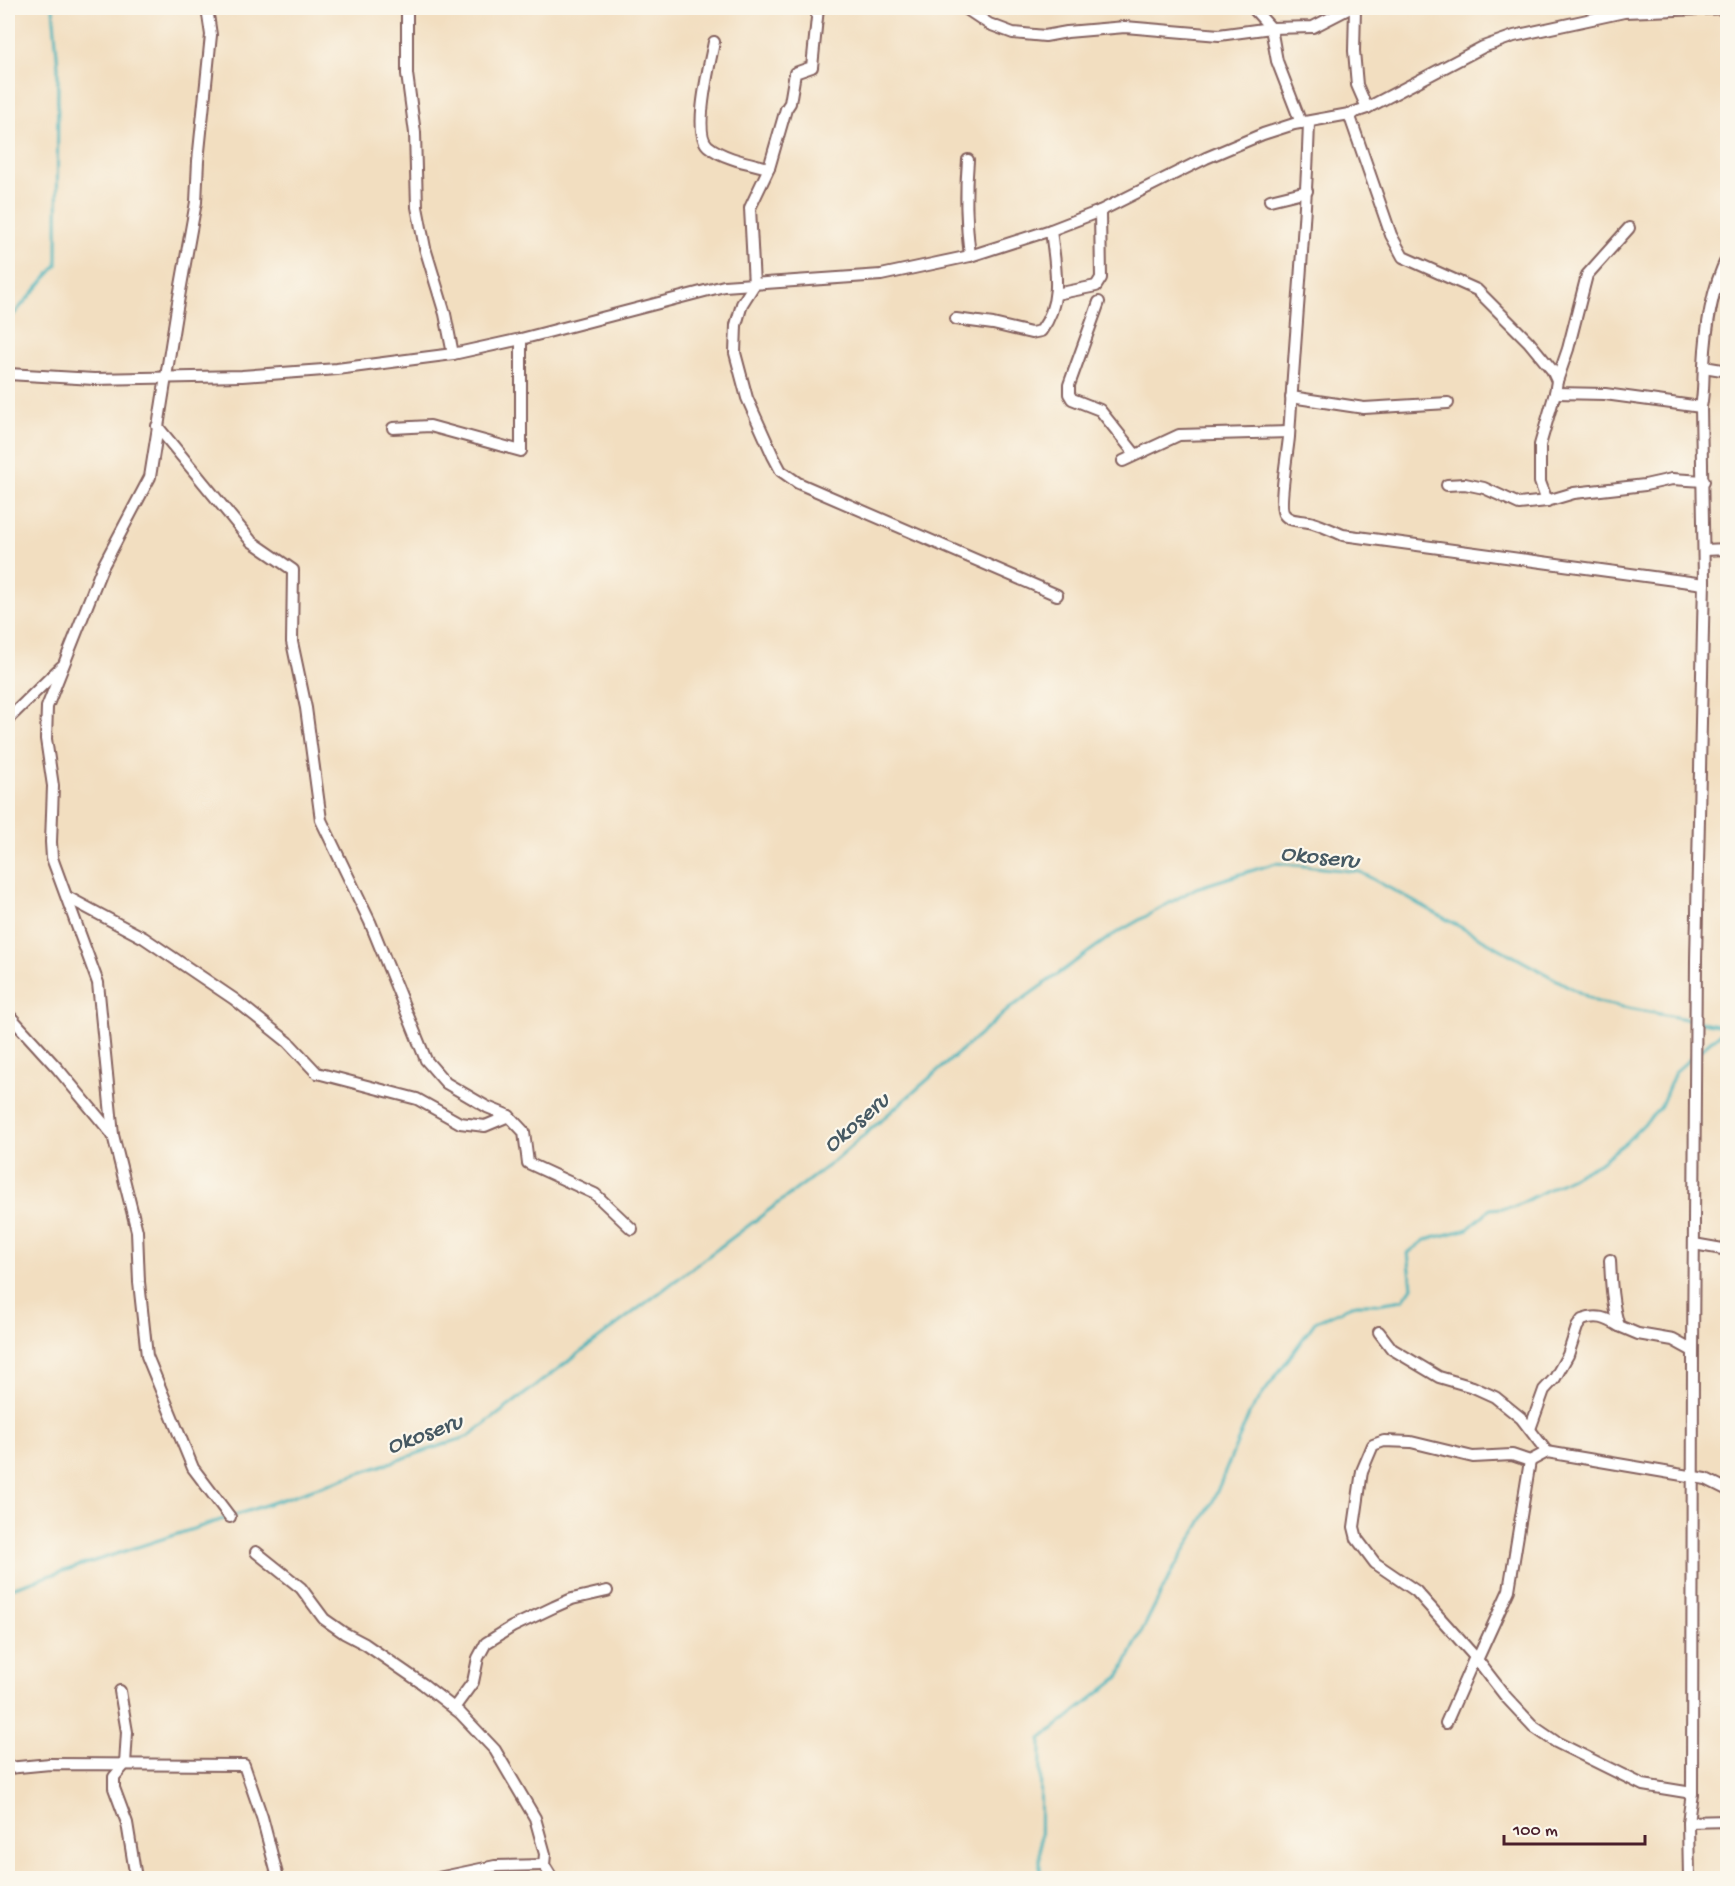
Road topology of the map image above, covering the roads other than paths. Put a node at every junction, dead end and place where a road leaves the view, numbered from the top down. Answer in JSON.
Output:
{"nodes":[{"id":1,"x":207,"y":8,"type":"edge"},
{"id":2,"x":407,"y":8,"type":"edge"},
{"id":3,"x":818,"y":8,"type":"edge"},
{"id":4,"x":965,"y":8,"type":"edge"},
{"id":5,"x":1253,"y":8,"type":"edge"},
{"id":6,"x":1350,"y":8,"type":"edge"},
{"id":7,"x":1355,"y":8,"type":"edge"},
{"id":8,"x":1728,"y":8,"type":"edge"},
{"id":9,"x":1647,"y":9,"type":"edge"},
{"id":10,"x":1271,"y":28,"type":"junction"},
{"id":11,"x":714,"y":42,"type":"dead end"},
{"id":12,"x":1367,"y":108,"type":"junction"},
{"id":13,"x":1349,"y":114,"type":"junction"},
{"id":14,"x":1305,"y":122,"type":"junction"},
{"id":15,"x":968,"y":160,"type":"dead end"},
{"id":16,"x":769,"y":168,"type":"junction"},
{"id":17,"x":1307,"y":191,"type":"junction"},
{"id":18,"x":1270,"y":200,"type":"dead end"},
{"id":19,"x":1100,"y":211,"type":"junction"},
{"id":20,"x":1629,"y":228,"type":"dead end"},
{"id":21,"x":1051,"y":230,"type":"junction"},
{"id":22,"x":970,"y":256,"type":"junction"},
{"id":23,"x":1728,"y":256,"type":"edge"},
{"id":24,"x":754,"y":285,"type":"junction"},
{"id":25,"x":1056,"y":294,"type":"junction"},
{"id":26,"x":1099,"y":302,"type":"dead end"},
{"id":27,"x":956,"y":319,"type":"dead end"},
{"id":28,"x":521,"y":339,"type":"junction"},
{"id":29,"x":453,"y":354,"type":"junction"},
{"id":30,"x":1704,"y":367,"type":"junction"},
{"id":31,"x":1728,"y":371,"type":"edge"},
{"id":32,"x":8,"y":374,"type":"edge"},
{"id":33,"x":166,"y":377,"type":"junction"},
{"id":34,"x":1557,"y":381,"type":"junction"},
{"id":35,"x":1555,"y":393,"type":"junction"},
{"id":36,"x":1292,"y":397,"type":"junction"},
{"id":37,"x":1448,"y":403,"type":"dead end"},
{"id":38,"x":1701,"y":407,"type":"junction"},
{"id":39,"x":157,"y":426,"type":"junction"},
{"id":40,"x":393,"y":428,"type":"dead end"},
{"id":41,"x":1289,"y":432,"type":"junction"},
{"id":42,"x":1135,"y":454,"type":"junction"},
{"id":43,"x":1123,"y":460,"type":"dead end"},
{"id":44,"x":1704,"y":481,"type":"junction"},
{"id":45,"x":1447,"y":485,"type":"dead end"},
{"id":46,"x":1547,"y":501,"type":"junction"},
{"id":47,"x":1728,"y":549,"type":"edge"},
{"id":48,"x":1704,"y":550,"type":"junction"},
{"id":49,"x":1704,"y":584,"type":"junction"},
{"id":50,"x":1057,"y":595,"type":"dead end"},
{"id":51,"x":65,"y":662,"type":"junction"},
{"id":52,"x":8,"y":719,"type":"edge"},
{"id":53,"x":67,"y":897,"type":"junction"},
{"id":54,"x":8,"y":1014,"type":"edge"},
{"id":55,"x":509,"y":1116,"type":"junction"},
{"id":56,"x":113,"y":1135,"type":"junction"},
{"id":57,"x":632,"y":1229,"type":"dead end"},
{"id":58,"x":1694,"y":1244,"type":"junction"},
{"id":59,"x":1728,"y":1250,"type":"edge"},
{"id":60,"x":1610,"y":1260,"type":"dead end"},
{"id":61,"x":1619,"y":1326,"type":"junction"},
{"id":62,"x":1379,"y":1332,"type":"dead end"},
{"id":63,"x":1693,"y":1351,"type":"junction"},
{"id":64,"x":1530,"y":1429,"type":"junction"},
{"id":65,"x":1547,"y":1452,"type":"junction"},
{"id":66,"x":1530,"y":1461,"type":"junction"},
{"id":67,"x":1692,"y":1477,"type":"junction"},
{"id":68,"x":1728,"y":1490,"type":"edge"},
{"id":69,"x":230,"y":1517,"type":"dead end"},
{"id":70,"x":256,"y":1552,"type":"dead end"},
{"id":71,"x":607,"y":1591,"type":"dead end"},
{"id":72,"x":1475,"y":1657,"type":"junction"},
{"id":73,"x":120,"y":1691,"type":"dead end"},
{"id":74,"x":454,"y":1708,"type":"junction"},
{"id":75,"x":1446,"y":1723,"type":"dead end"},
{"id":76,"x":125,"y":1764,"type":"junction"},
{"id":77,"x":8,"y":1768,"type":"edge"},
{"id":78,"x":1692,"y":1793,"type":"junction"},
{"id":79,"x":1728,"y":1821,"type":"edge"},
{"id":80,"x":1688,"y":1822,"type":"junction"},
{"id":81,"x":544,"y":1865,"type":"junction"},
{"id":82,"x":136,"y":1878,"type":"edge"},
{"id":83,"x":278,"y":1878,"type":"edge"},
{"id":84,"x":438,"y":1878,"type":"edge"},
{"id":85,"x":552,"y":1878,"type":"edge"},
{"id":86,"x":1689,"y":1878,"type":"edge"}],
"edges":[{"from":1,"to":33,"type":"street"},
{"from":2,"to":29,"type":"street"},
{"from":3,"to":16,"type":"street"},
{"from":4,"to":10,"type":"street"},
{"from":5,"to":10,"type":"street"},
{"from":6,"to":10,"type":"street"},
{"from":7,"to":12,"type":"street"},
{"from":8,"to":9,"type":"street"},
{"from":9,"to":12,"type":"street"},
{"from":10,"to":14,"type":"street"},
{"from":11,"to":16,"type":"street"},
{"from":12,"to":13,"type":"street"},
{"from":13,"to":14,"type":"street"},
{"from":13,"to":34,"type":"street"},
{"from":14,"to":17,"type":"street"},
{"from":14,"to":19,"type":"street"},
{"from":15,"to":22,"type":"street"},
{"from":16,"to":24,"type":"street"},
{"from":17,"to":18,"type":"street"},
{"from":17,"to":36,"type":"street"},
{"from":19,"to":21,"type":"street"},
{"from":19,"to":25,"type":"street"},
{"from":20,"to":34,"type":"street"},
{"from":21,"to":22,"type":"street"},
{"from":21,"to":25,"type":"street"},
{"from":22,"to":24,"type":"street"},
{"from":23,"to":30,"type":"street"},
{"from":24,"to":28,"type":"street"},
{"from":24,"to":50,"type":"street"},
{"from":25,"to":27,"type":"street"},
{"from":26,"to":42,"type":"street"},
{"from":28,"to":29,"type":"street"},
{"from":28,"to":40,"type":"street"},
{"from":29,"to":33,"type":"street"},
{"from":30,"to":31,"type":"street"},
{"from":30,"to":38,"type":"street"},
{"from":32,"to":33,"type":"street"},
{"from":33,"to":39,"type":"street"},
{"from":34,"to":35,"type":"street"},
{"from":35,"to":38,"type":"street"},
{"from":35,"to":46,"type":"street"},
{"from":36,"to":37,"type":"street"},
{"from":36,"to":41,"type":"street"},
{"from":38,"to":44,"type":"street"},
{"from":39,"to":51,"type":"street"},
{"from":39,"to":55,"type":"street"},
{"from":41,"to":42,"type":"street"},
{"from":41,"to":49,"type":"street"},
{"from":42,"to":43,"type":"street"},
{"from":44,"to":46,"type":"street"},
{"from":44,"to":48,"type":"street"},
{"from":45,"to":46,"type":"street"},
{"from":47,"to":48,"type":"street"},
{"from":48,"to":49,"type":"street"},
{"from":49,"to":58,"type":"street"},
{"from":51,"to":52,"type":"street"},
{"from":51,"to":53,"type":"street"},
{"from":53,"to":55,"type":"street"},
{"from":53,"to":56,"type":"street"},
{"from":54,"to":56,"type":"street"},
{"from":55,"to":57,"type":"street"},
{"from":56,"to":69,"type":"street"},
{"from":58,"to":59,"type":"street"},
{"from":58,"to":63,"type":"street"},
{"from":60,"to":61,"type":"street"},
{"from":61,"to":63,"type":"street"},
{"from":61,"to":64,"type":"street"},
{"from":62,"to":64,"type":"street"},
{"from":63,"to":67,"type":"street"},
{"from":64,"to":65,"type":"street"},
{"from":65,"to":66,"type":"street"},
{"from":65,"to":67,"type":"street"},
{"from":66,"to":72,"type":"street"},
{"from":66,"to":72,"type":"street"},
{"from":67,"to":68,"type":"street"},
{"from":67,"to":78,"type":"street"},
{"from":70,"to":74,"type":"street"},
{"from":71,"to":74,"type":"street"},
{"from":72,"to":75,"type":"street"},
{"from":72,"to":78,"type":"street"},
{"from":73,"to":76,"type":"street"},
{"from":74,"to":81,"type":"street"},
{"from":76,"to":77,"type":"street"},
{"from":76,"to":82,"type":"street"},
{"from":76,"to":83,"type":"street"},
{"from":78,"to":80,"type":"street"},
{"from":79,"to":80,"type":"street"},
{"from":80,"to":86,"type":"street"},
{"from":81,"to":84,"type":"street"},
{"from":81,"to":85,"type":"street"}]}
